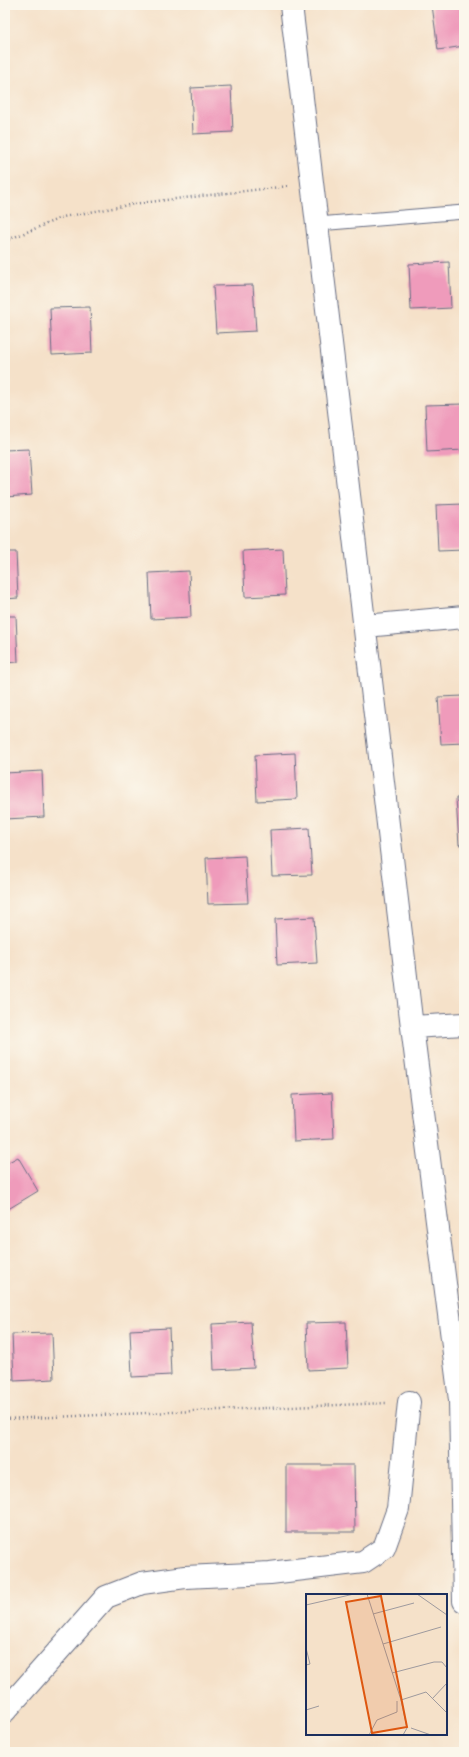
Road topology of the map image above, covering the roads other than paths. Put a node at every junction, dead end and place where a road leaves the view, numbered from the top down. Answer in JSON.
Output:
{"nodes":[{"id":1,"x":291,"y":5,"type":"edge"},
{"id":2,"x":464,"y":212,"type":"edge"},
{"id":3,"x":318,"y":224,"type":"junction"},
{"id":4,"x":464,"y":617,"type":"edge"},
{"id":5,"x":365,"y":626,"type":"junction"},
{"id":6,"x":464,"y":1024,"type":"edge"},
{"id":7,"x":412,"y":1027,"type":"junction"},
{"id":8,"x":462,"y":1400,"type":"edge"},
{"id":9,"x":410,"y":1402,"type":"road end"},
{"id":10,"x":464,"y":1601,"type":"edge"},
{"id":11,"x":5,"y":1711,"type":"edge"}],
"edges":[{"from":1,"to":3,"type":"street"},
{"from":2,"to":3,"type":"lane"},
{"from":3,"to":5,"type":"street"},
{"from":4,"to":5,"type":"street"},
{"from":5,"to":7,"type":"street"},
{"from":6,"to":7,"type":"street"},
{"from":7,"to":8,"type":"street"},
{"from":8,"to":10,"type":"street"},
{"from":9,"to":11,"type":"street"}]}
